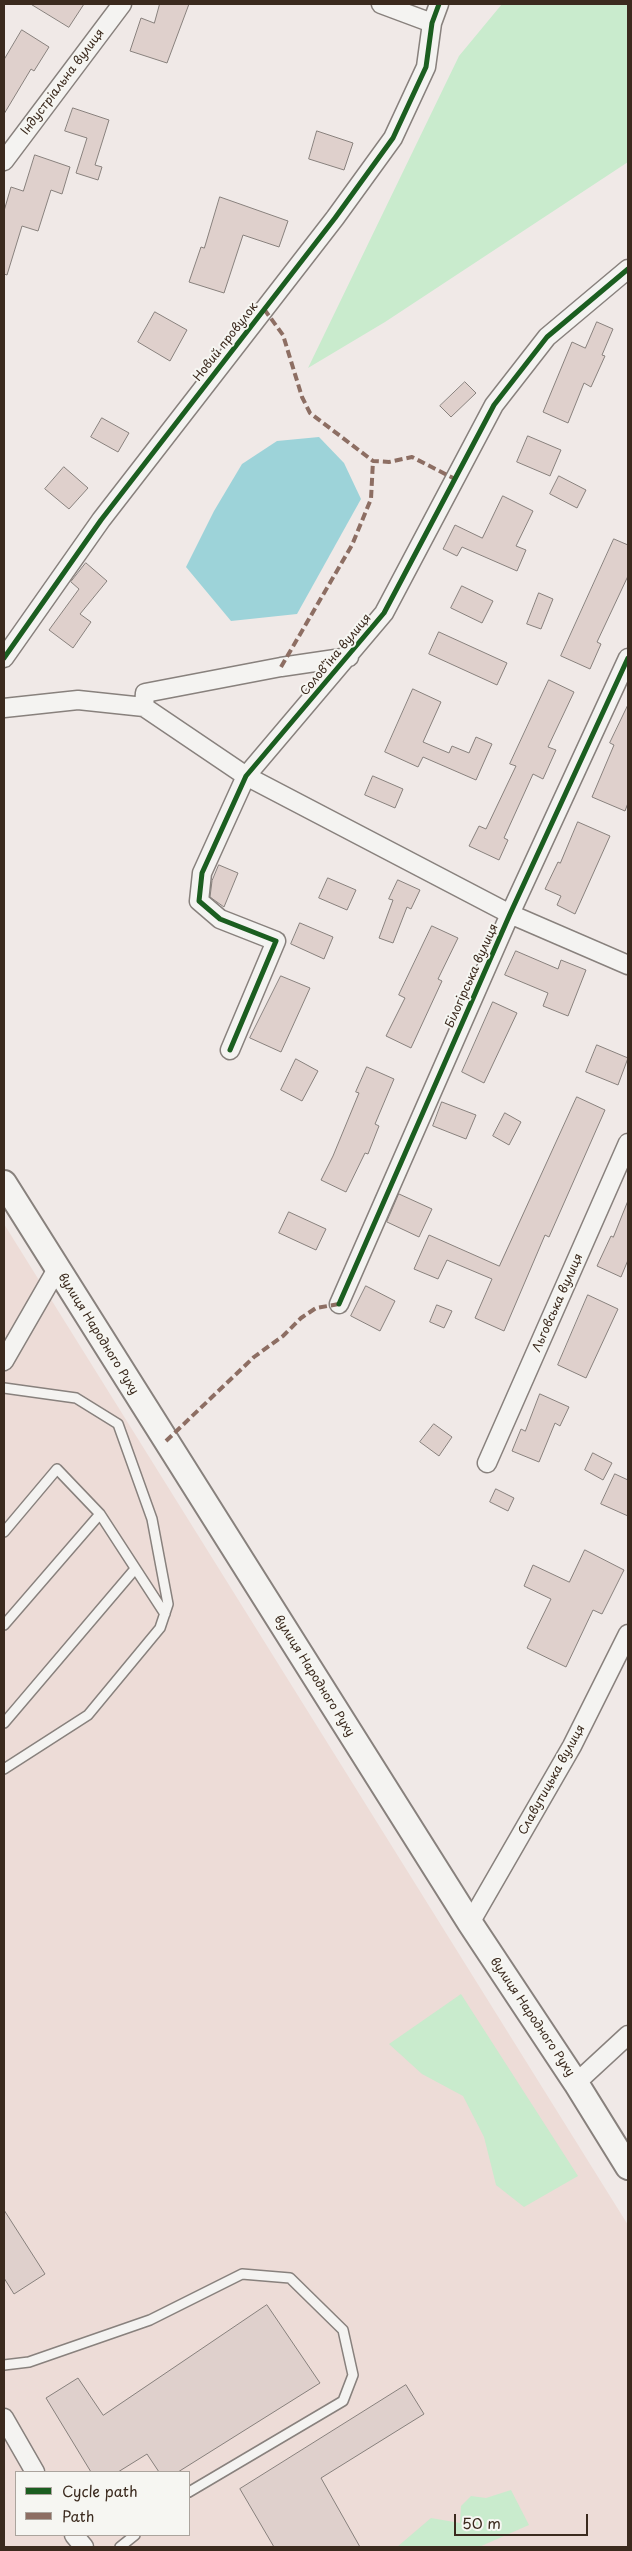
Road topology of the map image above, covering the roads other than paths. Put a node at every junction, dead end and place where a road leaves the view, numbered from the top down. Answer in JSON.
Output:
{"nodes":[{"id":1,"x":122,"y":4,"type":"edge"},
{"id":2,"x":381,"y":4,"type":"edge"},
{"id":3,"x":439,"y":4,"type":"edge"},
{"id":4,"x":432,"y":23,"type":"junction"},
{"id":5,"x":4,"y":161,"type":"edge"},
{"id":6,"x":628,"y":269,"type":"edge"},
{"id":7,"x":349,"y":657,"type":"junction"},
{"id":8,"x":4,"y":658,"type":"edge"},
{"id":9,"x":628,"y":658,"type":"edge"},
{"id":10,"x":144,"y":707,"type":"junction"},
{"id":11,"x":4,"y":708,"type":"edge"},
{"id":12,"x":246,"y":776,"type":"junction"},
{"id":13,"x":510,"y":914,"type":"junction"},
{"id":14,"x":628,"y":965,"type":"edge"},
{"id":15,"x":230,"y":1050,"type":"dead end"},
{"id":16,"x":628,"y":1143,"type":"edge"},
{"id":17,"x":7,"y":1196,"type":"edge"},
{"id":18,"x":57,"y":1269,"type":"junction"},
{"id":19,"x":339,"y":1304,"type":"dead end"},
{"id":20,"x":4,"y":1360,"type":"edge"},
{"id":21,"x":4,"y":1388,"type":"edge"},
{"id":22,"x":487,"y":1463,"type":"dead end"},
{"id":23,"x":100,"y":1514,"type":"junction"},
{"id":24,"x":4,"y":1532,"type":"edge"},
{"id":25,"x":136,"y":1569,"type":"junction"},
{"id":26,"x":165,"y":1614,"type":"junction"},
{"id":27,"x":4,"y":1625,"type":"edge"},
{"id":28,"x":628,"y":1634,"type":"edge"},
{"id":29,"x":4,"y":1723,"type":"edge"},
{"id":30,"x":4,"y":1769,"type":"edge"},
{"id":31,"x":470,"y":1923,"type":"junction"},
{"id":32,"x":628,"y":2035,"type":"edge"},
{"id":33,"x":576,"y":2083,"type":"junction"},
{"id":34,"x":628,"y":2167,"type":"edge"},
{"id":35,"x":4,"y":2366,"type":"edge"},
{"id":36,"x":4,"y":2418,"type":"edge"},
{"id":37,"x":34,"y":2471,"type":"edge"},
{"id":38,"x":190,"y":2491,"type":"edge"},
{"id":39,"x":75,"y":2536,"type":"edge"},
{"id":40,"x":134,"y":2536,"type":"edge"},
{"id":41,"x":84,"y":2547,"type":"edge"},
{"id":42,"x":120,"y":2547,"type":"edge"}],
"edges":[{"from":1,"to":5,"type":"street","name":"Індустріальна вулиця"},
{"from":2,"to":4,"type":"street"},
{"from":3,"to":4,"type":"street","name":"Новий провулок"},
{"from":4,"to":8,"type":"street","name":"Новий провулок"},
{"from":6,"to":7,"type":"street","name":"Соловʼїна вулиця"},
{"from":7,"to":10,"type":"street"},
{"from":7,"to":12,"type":"street","name":"Соловʼїна вулиця"},
{"from":9,"to":13,"type":"street","name":"Білогірська вулиця"},
{"from":10,"to":11,"type":"street"},
{"from":10,"to":12,"type":"street"},
{"from":12,"to":13,"type":"street"},
{"from":12,"to":15,"type":"street","name":"Соловʼїна вулиця"},
{"from":13,"to":14,"type":"street"},
{"from":13,"to":19,"type":"street","name":"Білогірська вулиця"},
{"from":16,"to":22,"type":"street","name":"Льговська вулиця"},
{"from":17,"to":18,"type":"main road","name":"вулиця Народного Руху"},
{"from":18,"to":20,"type":"street"},
{"from":18,"to":31,"type":"main road","name":"вулиця Народного Руху"},
{"from":21,"to":26,"type":"lane"},
{"from":23,"to":24,"type":"lane"},
{"from":23,"to":25,"type":"lane"},
{"from":23,"to":27,"type":"lane"},
{"from":25,"to":26,"type":"lane"},
{"from":25,"to":29,"type":"lane"},
{"from":26,"to":30,"type":"lane"},
{"from":28,"to":31,"type":"street","name":"Славутицька вулиця"},
{"from":31,"to":33,"type":"main road","name":"вулиця Народного Руху"},
{"from":32,"to":33,"type":"street"},
{"from":33,"to":34,"type":"main road","name":"вулиця Народного Руху"},
{"from":35,"to":38,"type":"lane"},
{"from":36,"to":37,"type":"street"},
{"from":39,"to":41,"type":"street"},
{"from":40,"to":42,"type":"lane"}]}
